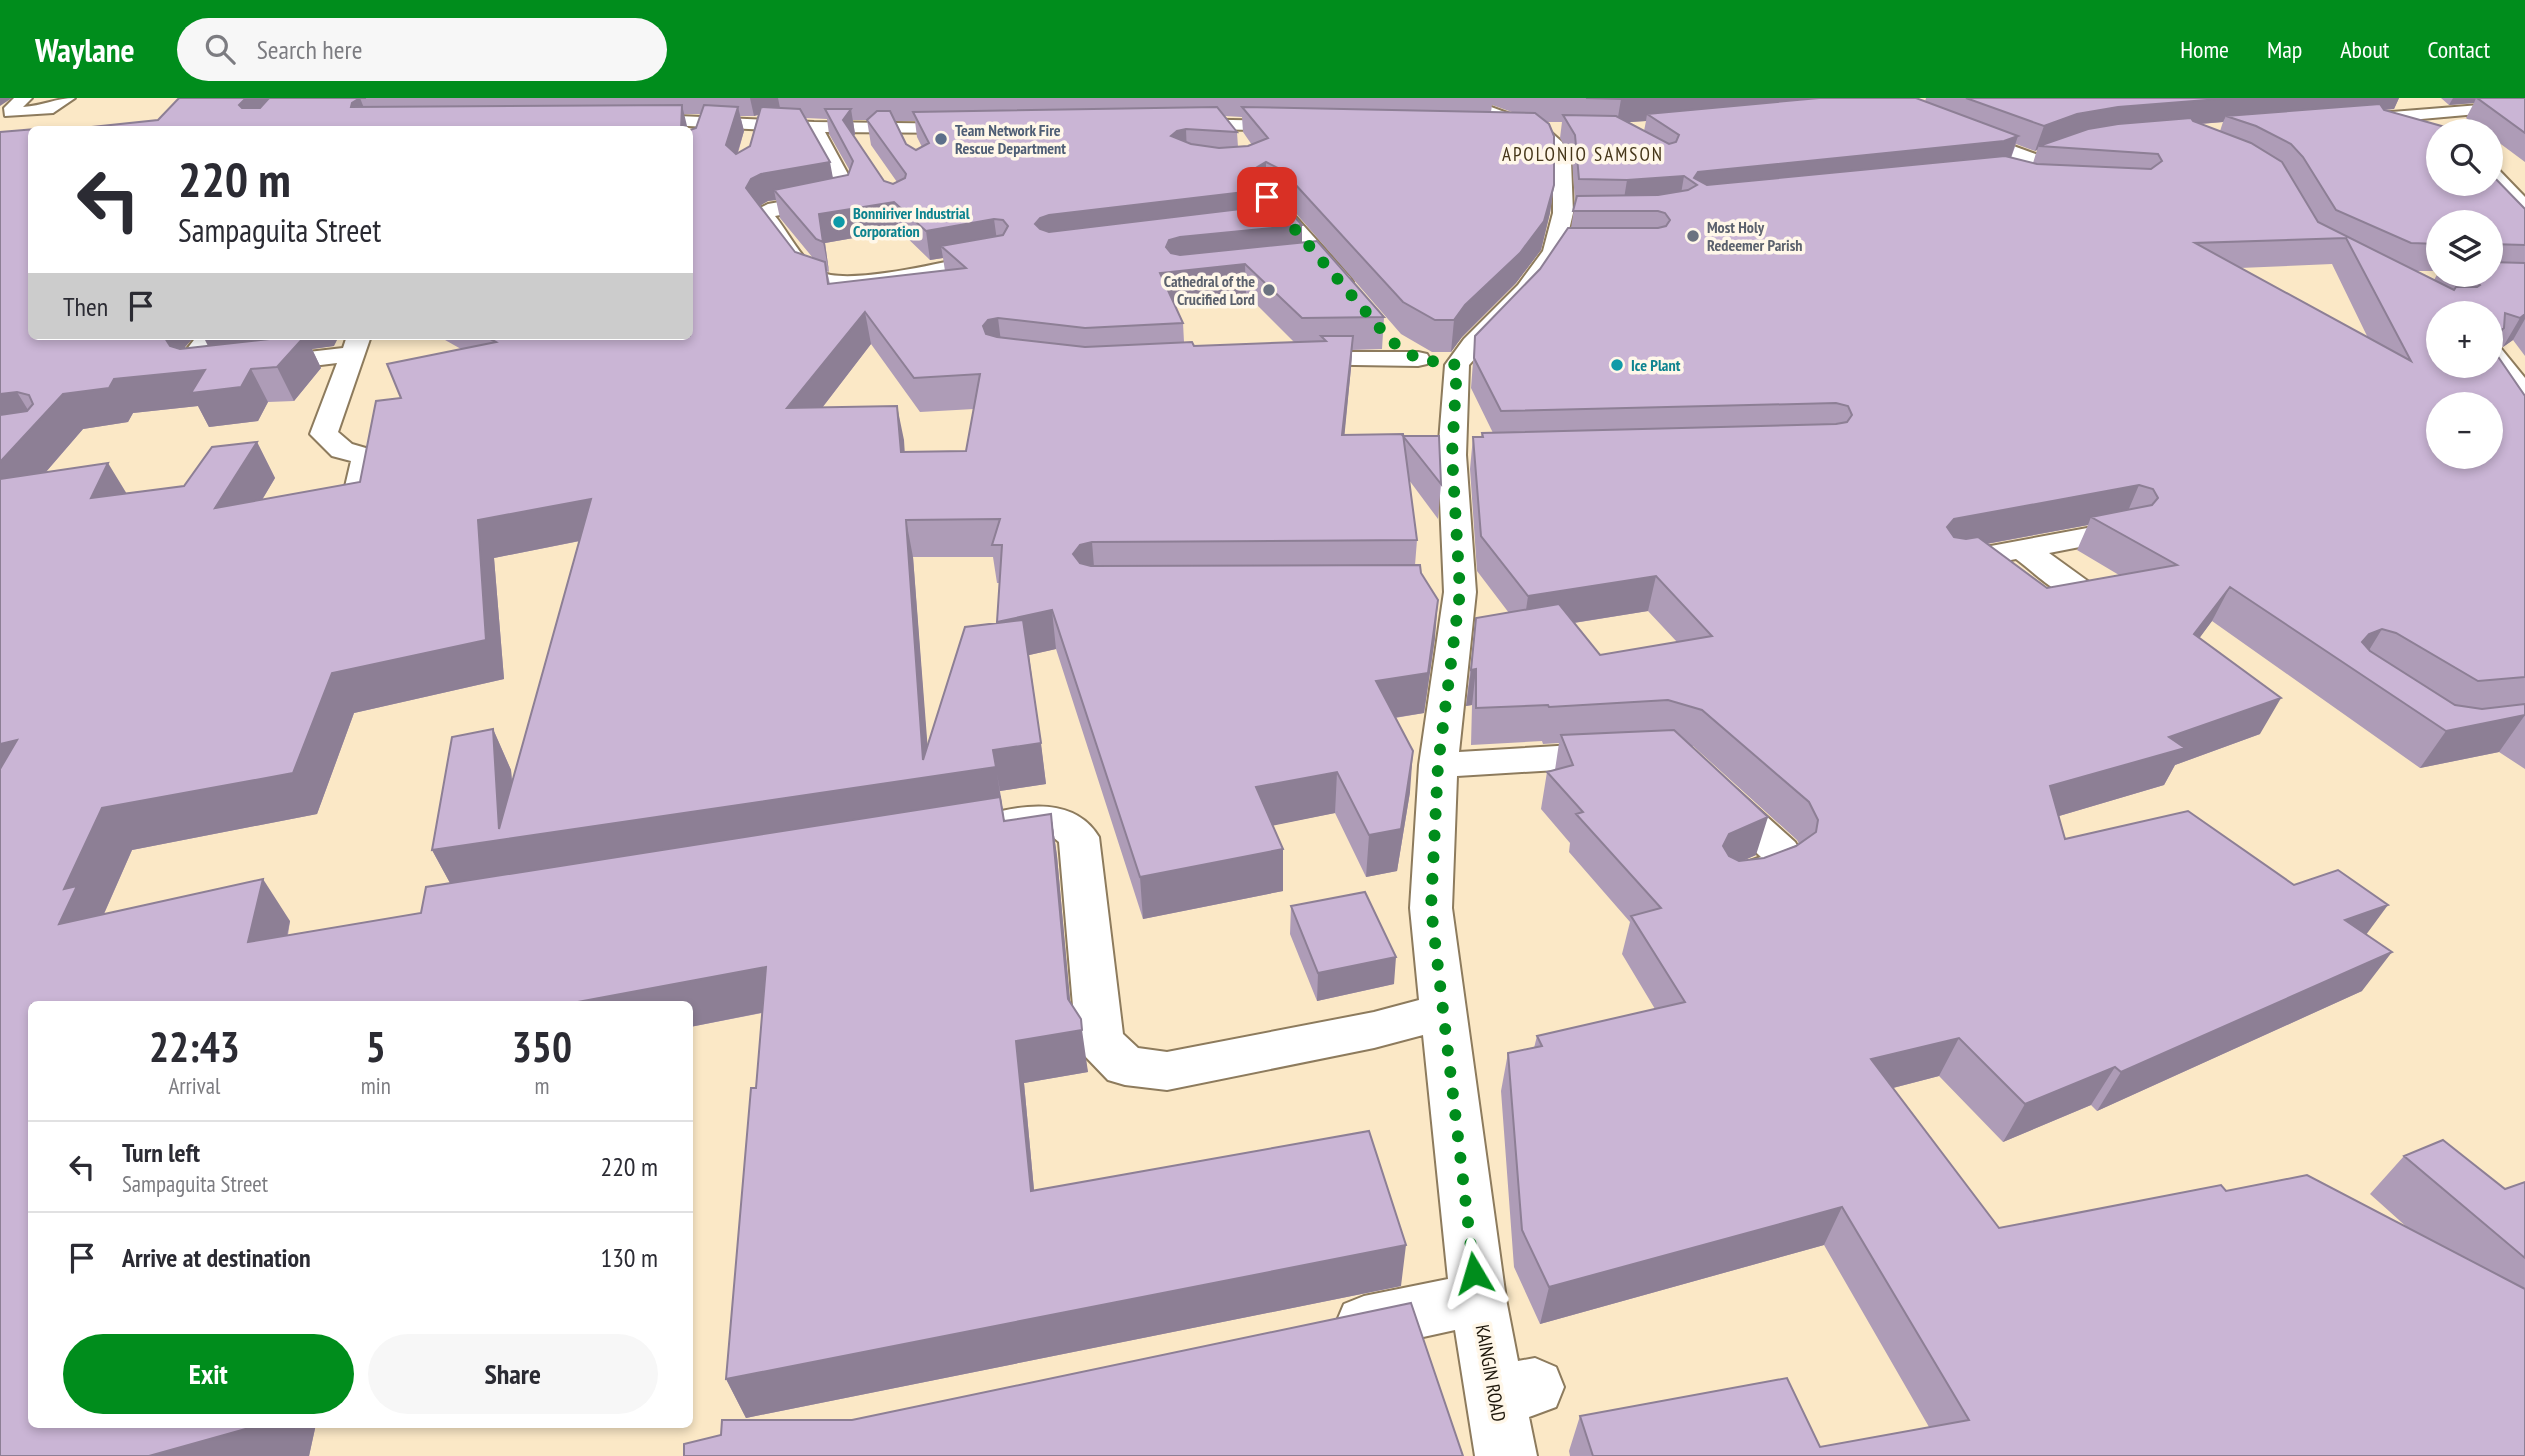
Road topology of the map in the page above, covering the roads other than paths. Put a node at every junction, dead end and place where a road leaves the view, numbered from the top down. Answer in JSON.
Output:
{"nodes":[{"id":1,"x":24,"y":98,"type":"edge"},
{"id":2,"x":67,"y":98,"type":"edge"},
{"id":3,"x":1452,"y":98,"type":"edge"},
{"id":4,"x":2479,"y":98,"type":"edge"},
{"id":5,"x":2505,"y":108,"type":"junction"},
{"id":6,"x":2525,"y":113,"type":"edge"},
{"id":7,"x":2337,"y":116,"type":"edge"},
{"id":8,"x":808,"y":118,"type":"junction"},
{"id":9,"x":615,"y":119,"type":"edge"},
{"id":10,"x":701,"y":120,"type":"junction"},
{"id":11,"x":2360,"y":120,"type":"junction"},
{"id":12,"x":1166,"y":124,"type":"edge"},
{"id":13,"x":1224,"y":124,"type":"junction"},
{"id":14,"x":1943,"y":125,"type":"edge"},
{"id":15,"x":1317,"y":126,"type":"edge"},
{"id":16,"x":875,"y":128,"type":"junction"},
{"id":17,"x":981,"y":128,"type":"edge"},
{"id":18,"x":909,"y":129,"type":"junction"},
{"id":19,"x":1485,"y":130,"type":"edge"},
{"id":20,"x":1553,"y":131,"type":"junction"},
{"id":21,"x":2409,"y":135,"type":"edge"},
{"id":22,"x":697,"y":139,"type":"edge"},
{"id":23,"x":1238,"y":141,"type":"dead end"},
{"id":24,"x":859,"y":144,"type":"edge"},
{"id":25,"x":910,"y":149,"type":"edge"},
{"id":26,"x":2055,"y":153,"type":"edge"},
{"id":27,"x":2035,"y":160,"type":"junction"},
{"id":28,"x":2010,"y":168,"type":"edge"},
{"id":29,"x":2503,"y":185,"type":"edge"},
{"id":30,"x":2525,"y":208,"type":"edge"},
{"id":31,"x":1271,"y":213,"type":"edge"},
{"id":32,"x":998,"y":257,"type":"edge"},
{"id":33,"x":1324,"y":261,"type":"junction"},
{"id":34,"x":1298,"y":264,"type":"edge"},
{"id":35,"x":1357,"y":301,"type":"edge"},
{"id":36,"x":206,"y":340,"type":"edge"},
{"id":37,"x":1391,"y":341,"type":"dead end"},
{"id":38,"x":355,"y":345,"type":"edge"},
{"id":39,"x":1276,"y":361,"type":"edge"},
{"id":40,"x":1418,"y":365,"type":"junction"},
{"id":41,"x":2503,"y":367,"type":"edge"},
{"id":42,"x":1457,"y":370,"type":"junction"},
{"id":43,"x":2525,"y":395,"type":"edge"},
{"id":44,"x":354,"y":513,"type":"edge"},
{"id":45,"x":2126,"y":530,"type":"edge"},
{"id":46,"x":2022,"y":550,"type":"junction"},
{"id":47,"x":1953,"y":562,"type":"edge"},
{"id":48,"x":2085,"y":594,"type":"edge"},
{"id":49,"x":1647,"y":752,"type":"edge"},
{"id":50,"x":1438,"y":765,"type":"junction"},
{"id":51,"x":1699,"y":776,"type":"edge"},
{"id":52,"x":964,"y":829,"type":"edge"},
{"id":53,"x":1735,"y":883,"type":"edge"},
{"id":54,"x":1443,"y":1011,"type":"junction"},
{"id":55,"x":1478,"y":1299,"type":"junction"},
{"id":56,"x":1313,"y":1333,"type":"edge"},
{"id":57,"x":1506,"y":1456,"type":"edge"}],
"edges":[{"from":1,"to":2,"type":"street"},
{"from":3,"to":20,"type":"street"},
{"from":4,"to":5,"type":"street"},
{"from":5,"to":6,"type":"street"},
{"from":5,"to":11,"type":"street"},
{"from":7,"to":11,"type":"street"},
{"from":8,"to":10,"type":"street"},
{"from":8,"to":16,"type":"street"},
{"from":8,"to":32,"type":"street"},
{"from":9,"to":10,"type":"street"},
{"from":10,"to":22,"type":"street"},
{"from":11,"to":21,"type":"street"},
{"from":12,"to":13,"type":"street"},
{"from":13,"to":15,"type":"street"},
{"from":13,"to":23,"type":"street"},
{"from":14,"to":27,"type":"street"},
{"from":16,"to":18,"type":"street"},
{"from":16,"to":24,"type":"street"},
{"from":17,"to":18,"type":"street"},
{"from":18,"to":25,"type":"street"},
{"from":19,"to":20,"type":"street"},
{"from":20,"to":42,"type":"street"},
{"from":26,"to":27,"type":"street"},
{"from":27,"to":28,"type":"street"},
{"from":29,"to":30,"type":"street"},
{"from":31,"to":33,"type":"street"},
{"from":33,"to":34,"type":"street"},
{"from":33,"to":35,"type":"street"},
{"from":36,"to":38,"type":"street"},
{"from":37,"to":40,"type":"street"},
{"from":38,"to":44,"type":"street"},
{"from":39,"to":40,"type":"street"},
{"from":40,"to":42,"type":"street"},
{"from":41,"to":43,"type":"street"},
{"from":42,"to":50,"type":"street","name":"KAINGIN ROAD"},
{"from":45,"to":46,"type":"street"},
{"from":46,"to":47,"type":"street"},
{"from":46,"to":48,"type":"street"},
{"from":49,"to":50,"type":"street"},
{"from":50,"to":54,"type":"street","name":"KAINGIN ROAD"},
{"from":51,"to":53,"type":"street"},
{"from":52,"to":54,"type":"street"},
{"from":54,"to":55,"type":"street","name":"KAINGIN ROAD"},
{"from":55,"to":56,"type":"street"},
{"from":55,"to":57,"type":"street","name":"KAINGIN ROAD"}]}
